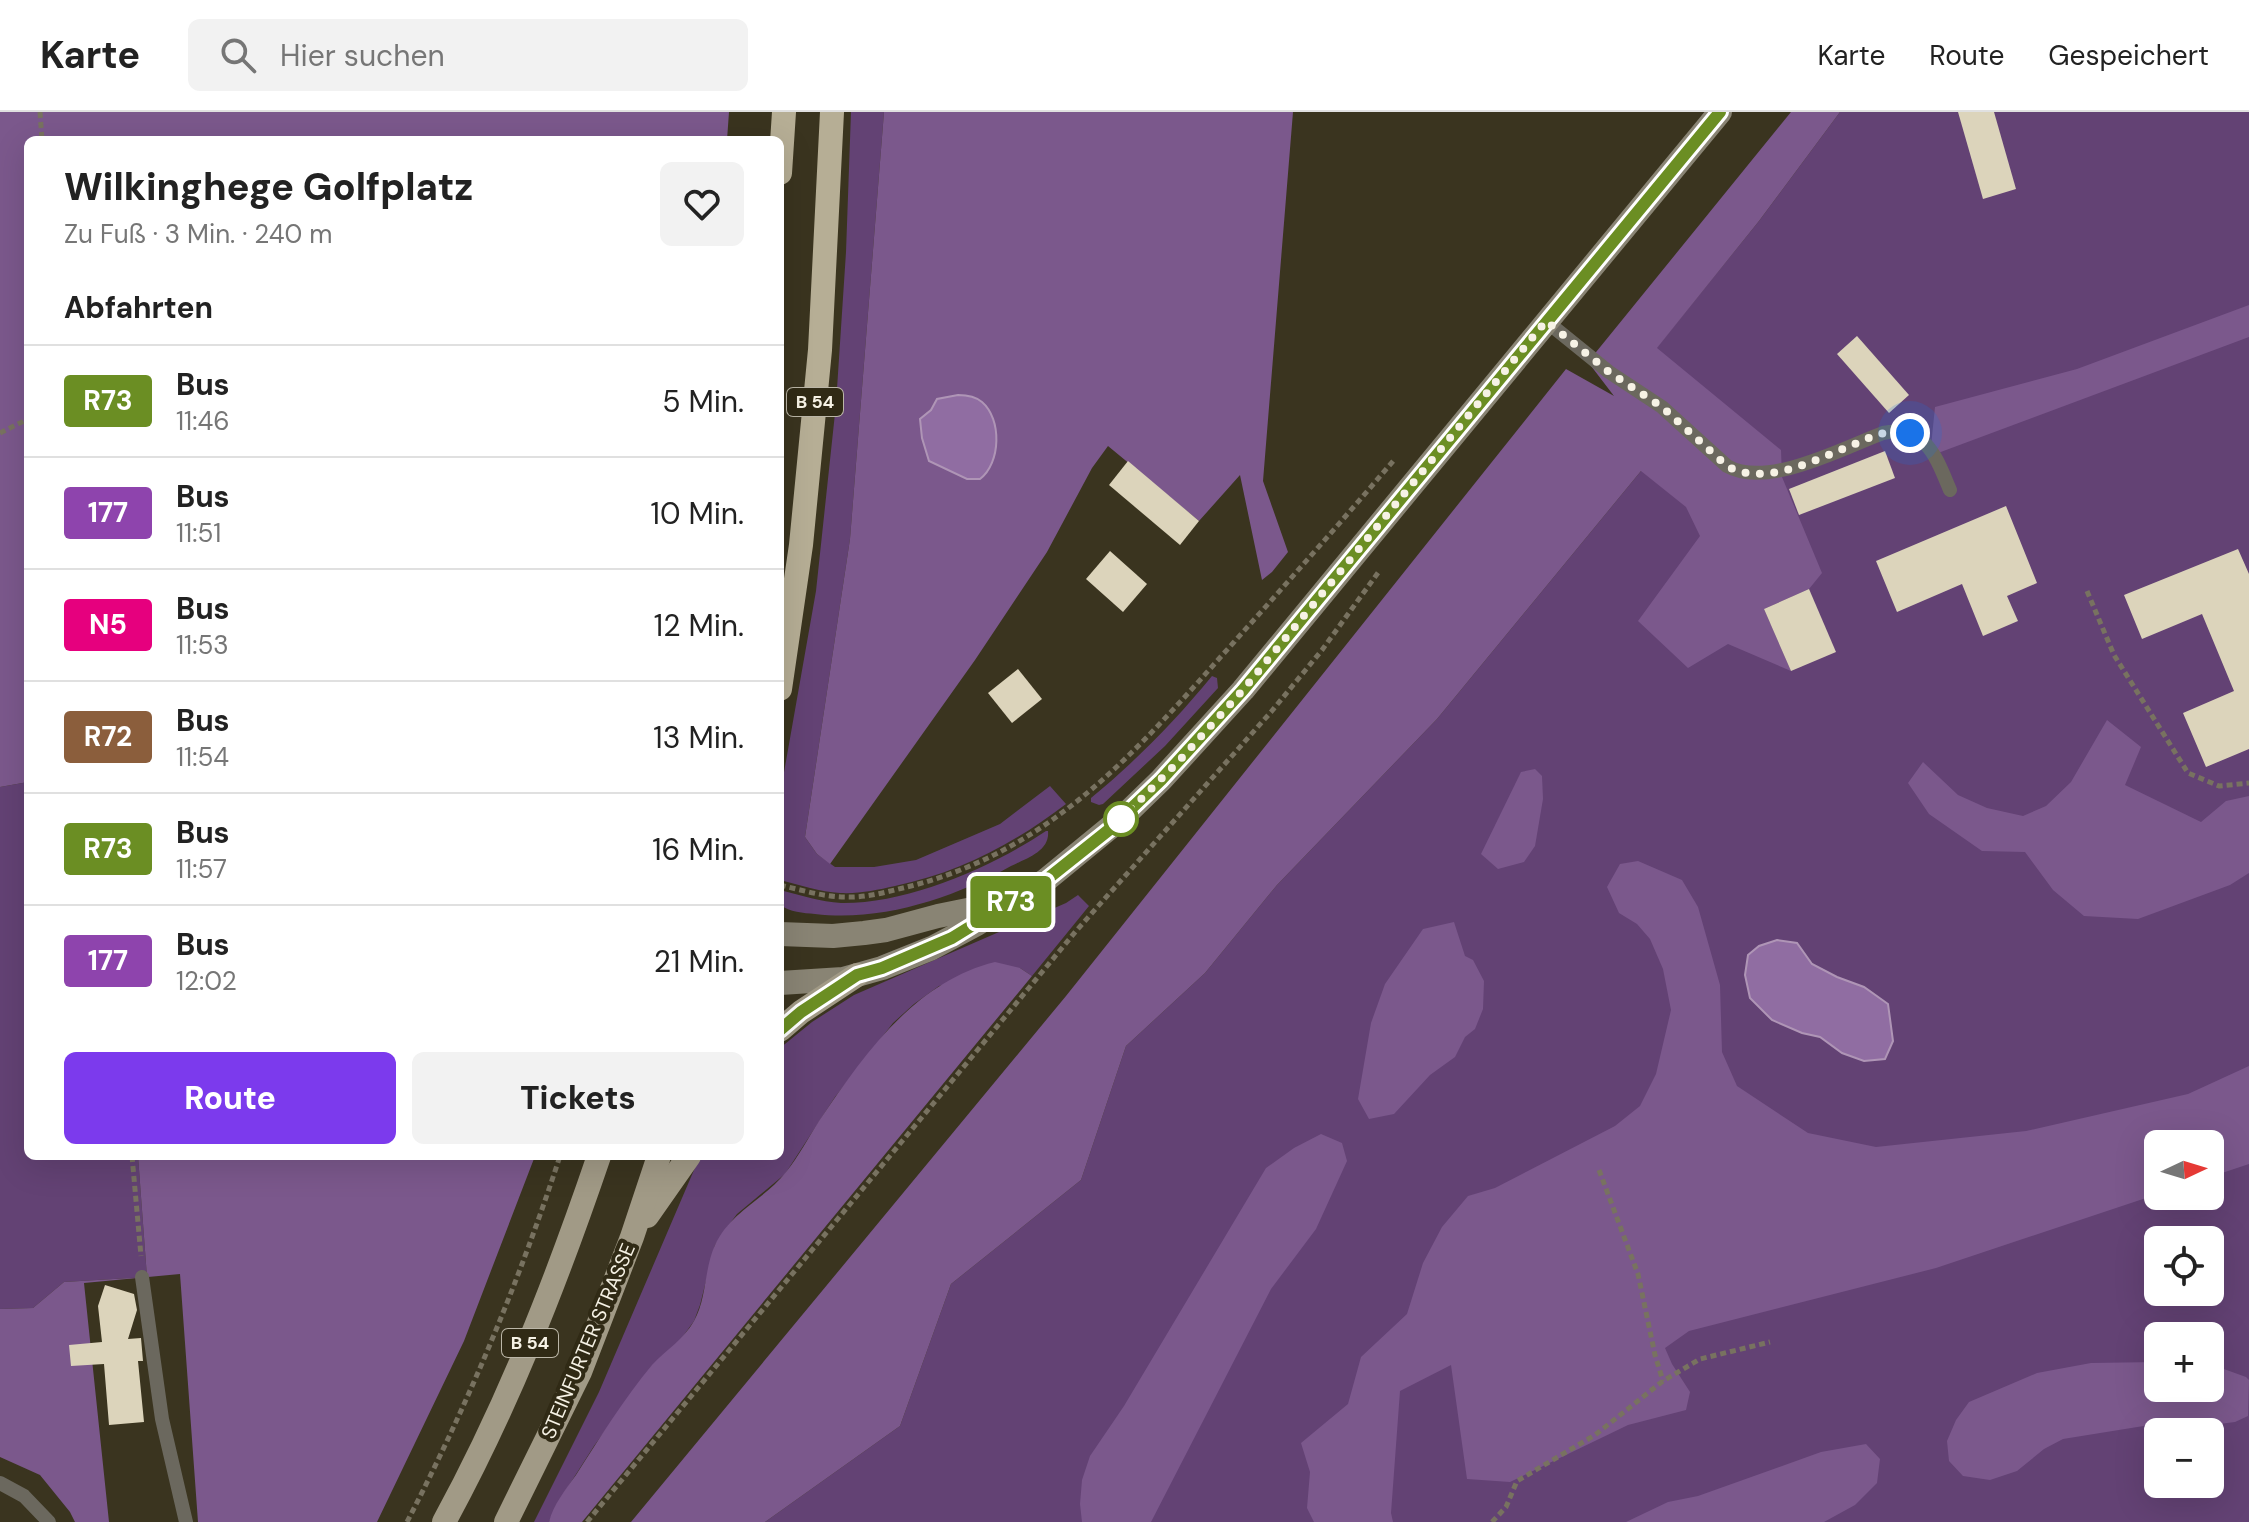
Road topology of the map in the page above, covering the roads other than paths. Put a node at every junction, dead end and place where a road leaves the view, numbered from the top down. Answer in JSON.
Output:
{"nodes":[{"id":1,"x":784,"y":112,"type":"edge"},
{"id":2,"x":832,"y":112,"type":"edge"},
{"id":3,"x":1720,"y":112,"type":"edge"},
{"id":4,"x":782,"y":136,"type":"edge"},
{"id":5,"x":1546,"y":321,"type":"junction"},
{"id":6,"x":1950,"y":490,"type":"dead end"},
{"id":7,"x":784,"y":662,"type":"edge"},
{"id":8,"x":1012,"y":901,"type":"junction"},
{"id":9,"x":784,"y":934,"type":"edge"},
{"id":10,"x":857,"y":975,"type":"junction"},
{"id":11,"x":784,"y":983,"type":"edge"},
{"id":12,"x":784,"y":1027,"type":"edge"},
{"id":13,"x":598,"y":1160,"type":"edge"},
{"id":14,"x":658,"y":1160,"type":"edge"},
{"id":15,"x":686,"y":1160,"type":"edge"},
{"id":16,"x":632,"y":1237,"type":"junction"},
{"id":17,"x":142,"y":1277,"type":"road end"},
{"id":18,"x":0,"y":1483,"type":"edge"},
{"id":19,"x":49,"y":1522,"type":"edge"},
{"id":20,"x":186,"y":1522,"type":"edge"},
{"id":21,"x":444,"y":1522,"type":"edge"},
{"id":22,"x":506,"y":1522,"type":"edge"}],
"edges":[{"from":1,"to":4,"type":"highway"},
{"from":2,"to":7,"type":"highway","number":"B 54"},
{"from":3,"to":5,"type":"main road"},
{"from":5,"to":6,"type":"lane"},
{"from":5,"to":8,"type":"main road"},
{"from":8,"to":9,"type":"main road"},
{"from":8,"to":10,"type":"main road"},
{"from":10,"to":11,"type":"main road"},
{"from":10,"to":12,"type":"main road"},
{"from":13,"to":21,"type":"main road","number":"B 54"},
{"from":14,"to":16,"type":"main road","name":"STEINFURTER STRASSE","number":"B 54"},
{"from":15,"to":16,"type":"main road"},
{"from":16,"to":22,"type":"main road","name":"STEINFURTER STRASSE","number":"B 54"},
{"from":17,"to":20,"type":"lane"},
{"from":18,"to":19,"type":"lane"}]}
